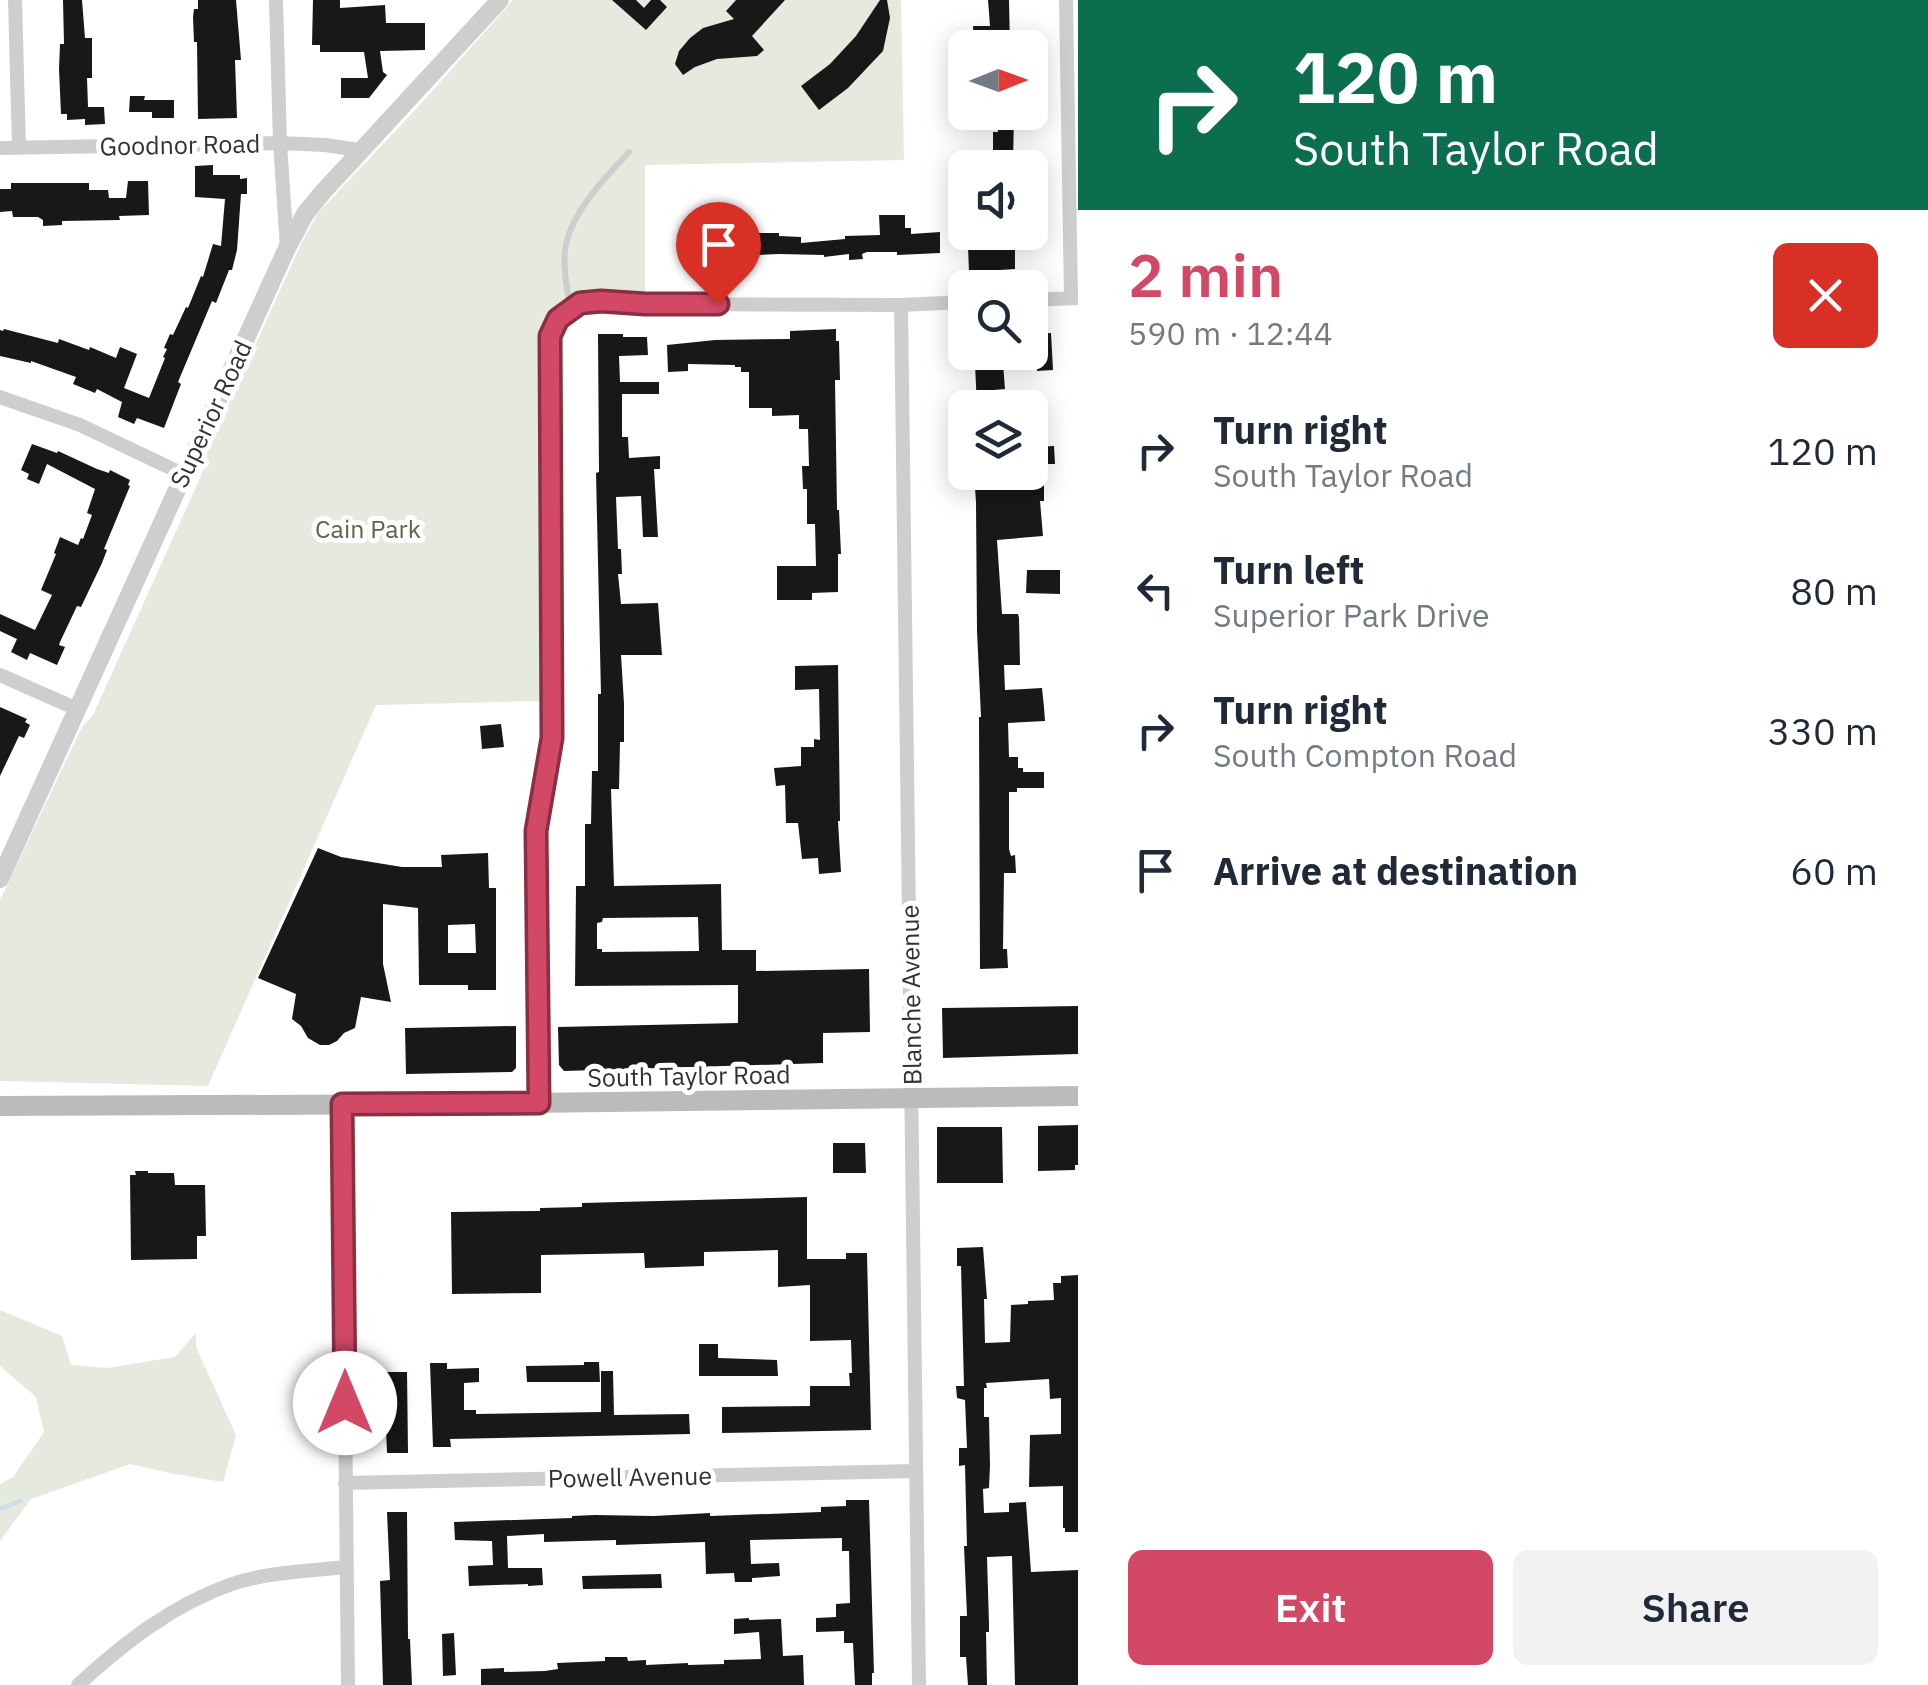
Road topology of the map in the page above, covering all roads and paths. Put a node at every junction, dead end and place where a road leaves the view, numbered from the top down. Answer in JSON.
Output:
{"nodes":[{"id":1,"x":14,"y":0,"type":"edge"},
{"id":2,"x":276,"y":0,"type":"edge"},
{"id":3,"x":499,"y":0,"type":"edge"},
{"id":4,"x":1066,"y":0,"type":"edge"},
{"id":5,"x":1073,"y":75,"type":"edge"},
{"id":6,"x":280,"y":143,"type":"junction"},
{"id":7,"x":0,"y":148,"type":"edge"},
{"id":8,"x":19,"y":148,"type":"junction"},
{"id":9,"x":359,"y":150,"type":"junction"},
{"id":10,"x":629,"y":152,"type":"dead end"},
{"id":11,"x":287,"y":248,"type":"junction"},
{"id":12,"x":1075,"y":298,"type":"edge"},
{"id":13,"x":1048,"y":299,"type":"edge"},
{"id":14,"x":948,"y":303,"type":"edge"},
{"id":15,"x":900,"y":304,"type":"junction"},
{"id":16,"x":570,"y":308,"type":"junction"},
{"id":17,"x":0,"y":396,"type":"edge"},
{"id":18,"x":183,"y":474,"type":"junction"},
{"id":19,"x":0,"y":675,"type":"edge"},
{"id":20,"x":77,"y":710,"type":"junction"},
{"id":21,"x":0,"y":879,"type":"edge"},
{"id":22,"x":1078,"y":1096,"type":"edge"},
{"id":23,"x":912,"y":1099,"type":"junction"},
{"id":24,"x":539,"y":1103,"type":"junction"},
{"id":25,"x":342,"y":1104,"type":"junction"},
{"id":26,"x":0,"y":1106,"type":"edge"},
{"id":27,"x":916,"y":1471,"type":"junction"},
{"id":28,"x":345,"y":1483,"type":"junction"},
{"id":29,"x":346,"y":1567,"type":"junction"},
{"id":30,"x":78,"y":1685,"type":"edge"},
{"id":31,"x":348,"y":1685,"type":"edge"},
{"id":32,"x":920,"y":1685,"type":"edge"}],
"edges":[{"from":1,"to":8,"type":"street"},
{"from":2,"to":6,"type":"street"},
{"from":3,"to":9,"type":"street","name":"Superior Road"},
{"from":4,"to":5,"type":"street"},
{"from":5,"to":12,"type":"street"},
{"from":6,"to":8,"type":"street","name":"Goodnor Road"},
{"from":6,"to":9,"type":"street","name":"Goodnor Road"},
{"from":6,"to":11,"type":"street"},
{"from":7,"to":8,"type":"street","name":"Goodnor Road"},
{"from":9,"to":11,"type":"street","name":"Superior Road"},
{"from":10,"to":16,"type":"lane"},
{"from":11,"to":18,"type":"street","name":"Superior Road"},
{"from":12,"to":13,"type":"street"},
{"from":14,"to":15,"type":"street"},
{"from":15,"to":16,"type":"street"},
{"from":15,"to":23,"type":"street","name":"Blanche Avenue"},
{"from":16,"to":24,"type":"street"},
{"from":17,"to":18,"type":"street"},
{"from":18,"to":20,"type":"street","name":"Superior Road"},
{"from":19,"to":20,"type":"street"},
{"from":20,"to":21,"type":"street","name":"Superior Road"},
{"from":22,"to":23,"type":"main road","name":"South Taylor Road"},
{"from":23,"to":24,"type":"main road","name":"South Taylor Road"},
{"from":23,"to":27,"type":"street","name":"Blanche Avenue"},
{"from":24,"to":25,"type":"main road","name":"South Taylor Road"},
{"from":25,"to":26,"type":"main road","name":"South Taylor Road"},
{"from":25,"to":28,"type":"street"},
{"from":27,"to":28,"type":"street","name":"Powell Avenue"},
{"from":27,"to":32,"type":"street","name":"Blanche Avenue"},
{"from":28,"to":29,"type":"street"},
{"from":29,"to":30,"type":"street"},
{"from":29,"to":31,"type":"street"}]}
